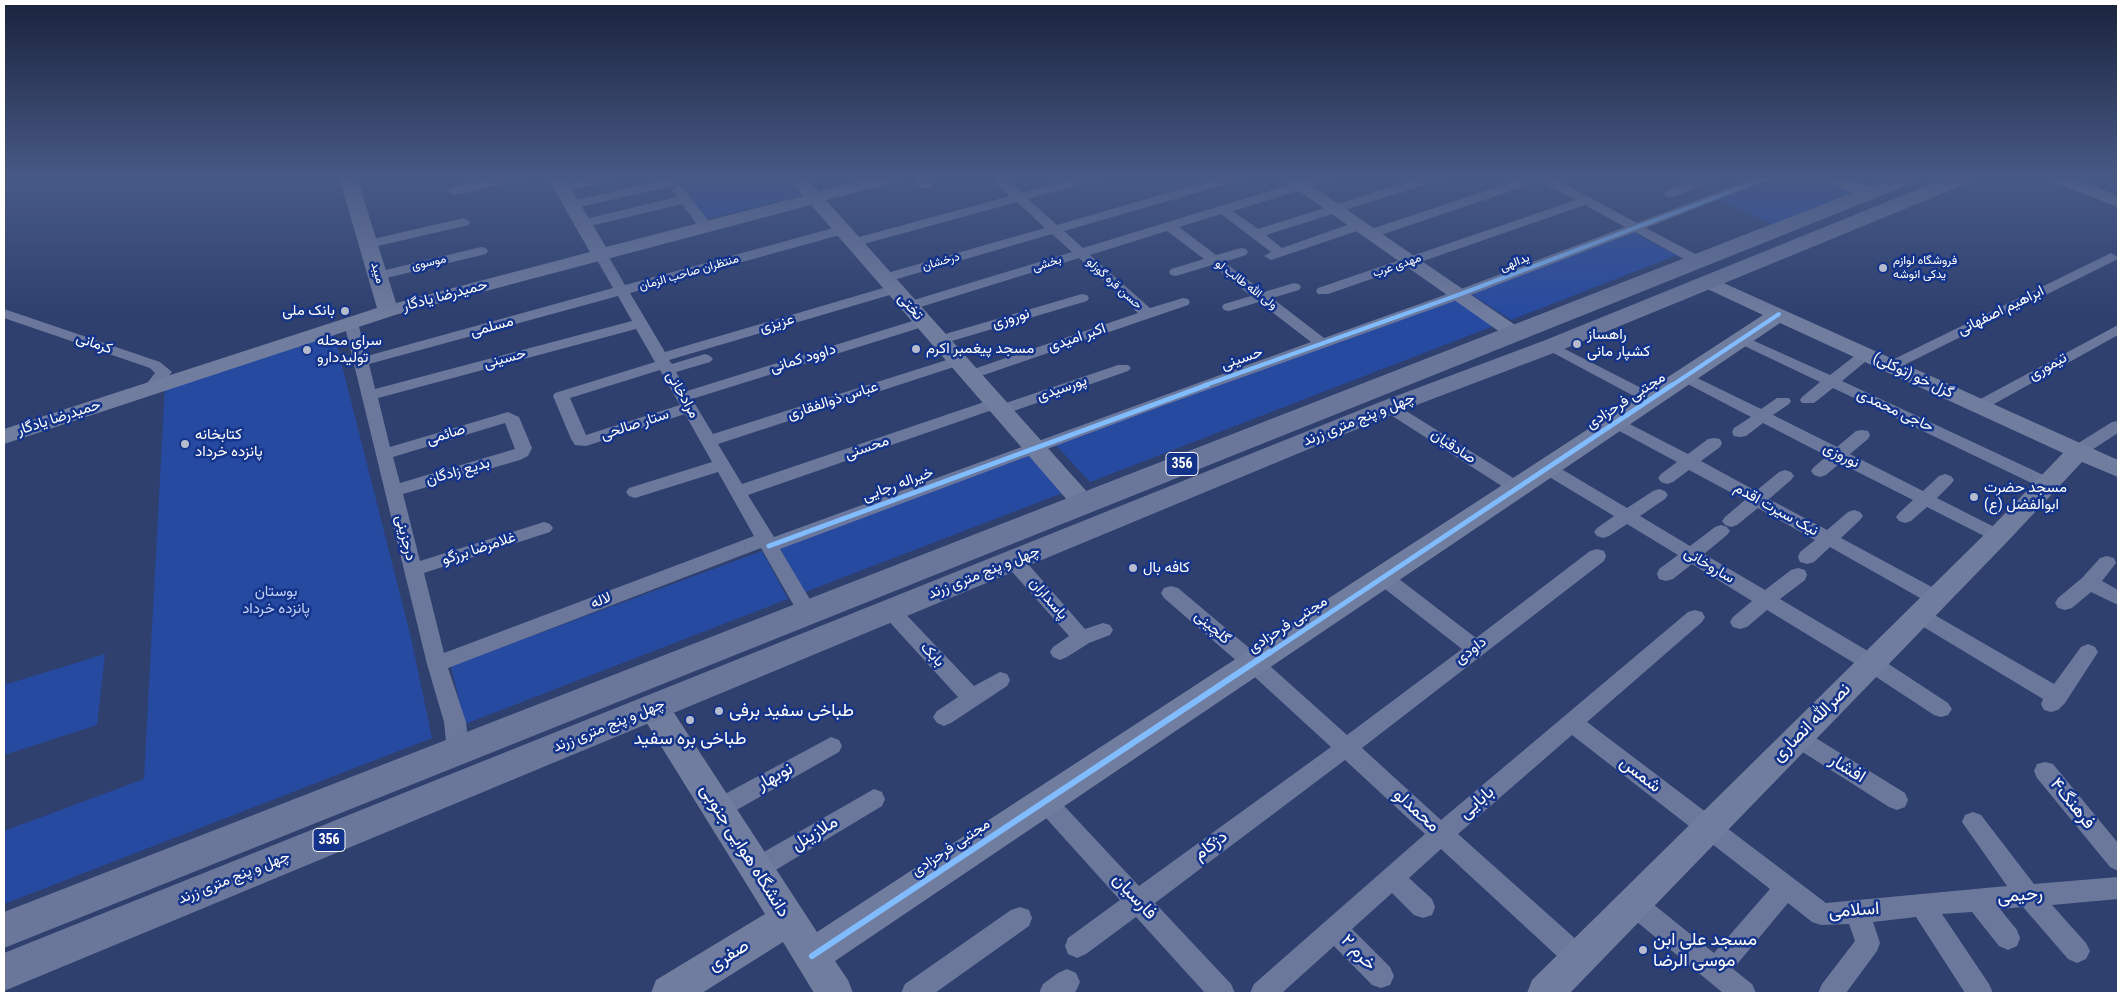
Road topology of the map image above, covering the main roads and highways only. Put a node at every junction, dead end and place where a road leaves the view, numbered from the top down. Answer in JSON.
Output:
{"nodes":[{"id":1,"x":1806,"y":224,"type":"edge"},
{"id":2,"x":1839,"y":224,"type":"edge"},
{"id":3,"x":1703,"y":272,"type":"junction"},
{"id":4,"x":750,"y":636,"type":"junction"},
{"id":5,"x":764,"y":663,"type":"junction"},
{"id":6,"x":645,"y":695,"type":"junction"},
{"id":7,"x":508,"y":731,"type":"junction"},
{"id":8,"x":503,"y":769,"type":"junction"},
{"id":9,"x":4,"y":930,"type":"edge"},
{"id":10,"x":4,"y":972,"type":"edge"}],
"edges":[{"from":1,"to":3,"type":"main road","name":"چهل و پنج متری زرند","number":"356"},
{"from":2,"to":3,"type":"main road","name":"چهل و پنج متری زرند","number":"356"},
{"from":3,"to":4,"type":"main road","name":"چهل و پنج متری زرند","number":"356"},
{"from":3,"to":5,"type":"main road","name":"چهل و پنج متری زرند","number":"356"},
{"from":4,"to":5,"type":"main road"},
{"from":4,"to":6,"type":"main road","name":"چهل و پنج متری زرند","number":"356"},
{"from":5,"to":6,"type":"main road","name":"چهل و پنج متری زرند","number":"356"},
{"from":6,"to":7,"type":"main road","name":"چهل و پنج متری زرند","number":"356"},
{"from":6,"to":8,"type":"main road","name":"چهل و پنج متری زرند","number":"356"},
{"from":7,"to":8,"type":"main road"},
{"from":7,"to":9,"type":"main road","name":"چهل و پنج متری زرند","number":"356"},
{"from":8,"to":10,"type":"main road","name":"چهل و پنج متری زرند","number":"356"}]}
